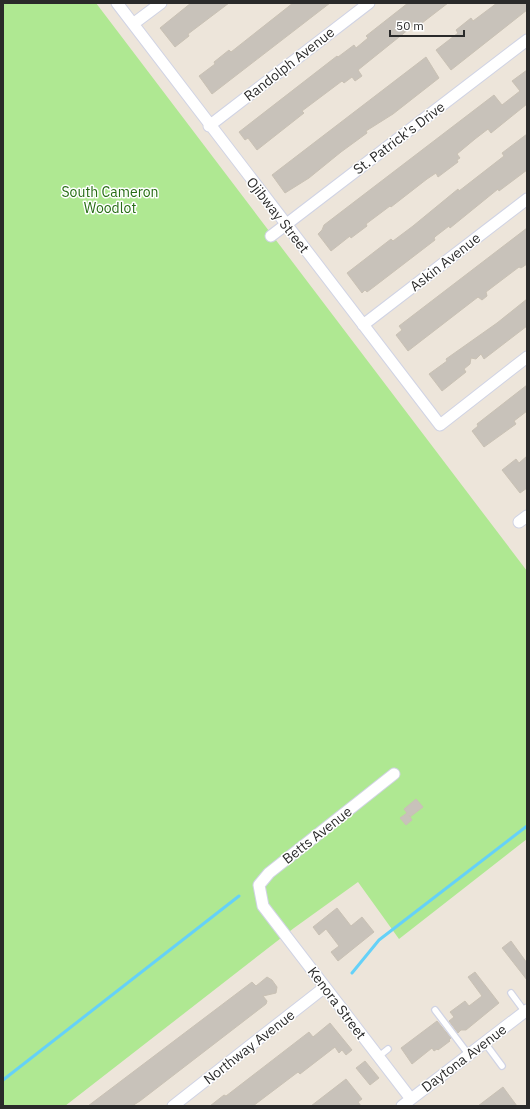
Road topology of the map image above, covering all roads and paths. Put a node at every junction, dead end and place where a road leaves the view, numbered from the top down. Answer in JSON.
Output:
{"nodes":[{"id":1,"x":117,"y":3,"type":"edge"},
{"id":2,"x":161,"y":3,"type":"edge"},
{"id":3,"x":369,"y":3,"type":"edge"},
{"id":4,"x":134,"y":24,"type":"junction"},
{"id":5,"x":527,"y":40,"type":"edge"},
{"id":6,"x":209,"y":126,"type":"junction"},
{"id":7,"x":527,"y":199,"type":"edge"},
{"id":8,"x":286,"y":225,"type":"junction"},
{"id":9,"x":271,"y":236,"type":"dead end"},
{"id":10,"x":363,"y":325,"type":"junction"},
{"id":11,"x":527,"y":358,"type":"edge"},
{"id":12,"x":394,"y":774,"type":"dead end"},
{"id":13,"x":263,"y":906,"type":"joint"},
{"id":14,"x":325,"y":987,"type":"junction"},
{"id":15,"x":511,"y":993,"type":"dead end"},
{"id":16,"x":435,"y":1010,"type":"dead end"},
{"id":17,"x":526,"y":1011,"type":"edge"},
{"id":18,"x":485,"y":1042,"type":"junction"},
{"id":19,"x":388,"y":1049,"type":"dead end"},
{"id":20,"x":469,"y":1055,"type":"junction"},
{"id":21,"x":378,"y":1057,"type":"junction"},
{"id":22,"x":502,"y":1066,"type":"dead end"},
{"id":23,"x":409,"y":1104,"type":"edge"},
{"id":24,"x":173,"y":1106,"type":"edge"}],
"edges":[{"from":1,"to":4,"type":"street","name":"Ojibway Street"},
{"from":2,"to":4,"type":"street"},
{"from":3,"to":6,"type":"street","name":"Randolph Avenue"},
{"from":4,"to":6,"type":"street","name":"Ojibway Street"},
{"from":5,"to":8,"type":"street","name":"St. Patrick's Drive"},
{"from":6,"to":8,"type":"street","name":"Ojibway Street"},
{"from":7,"to":10,"type":"street","name":"Askin Avenue"},
{"from":8,"to":9,"type":"street","name":"St. Patrick's Drive"},
{"from":8,"to":10,"type":"street","name":"Ojibway Street"},
{"from":10,"to":11,"type":"street","name":"Ojibway Street"},
{"from":12,"to":13,"type":"street","name":"Betts Avenue"},
{"from":13,"to":14,"type":"street","name":"Kenora Street"},
{"from":14,"to":21,"type":"street","name":"Kenora Street"},
{"from":14,"to":24,"type":"street","name":"Northway Avenue"},
{"from":15,"to":17,"type":"lane"},
{"from":16,"to":20,"type":"lane"},
{"from":17,"to":18,"type":"street","name":"Daytona Avenue"},
{"from":18,"to":20,"type":"street","name":"Daytona Avenue"},
{"from":18,"to":22,"type":"lane"},
{"from":19,"to":21,"type":"lane"},
{"from":20,"to":23,"type":"street","name":"Daytona Avenue"},
{"from":21,"to":23,"type":"street","name":"Kenora Street"}]}
